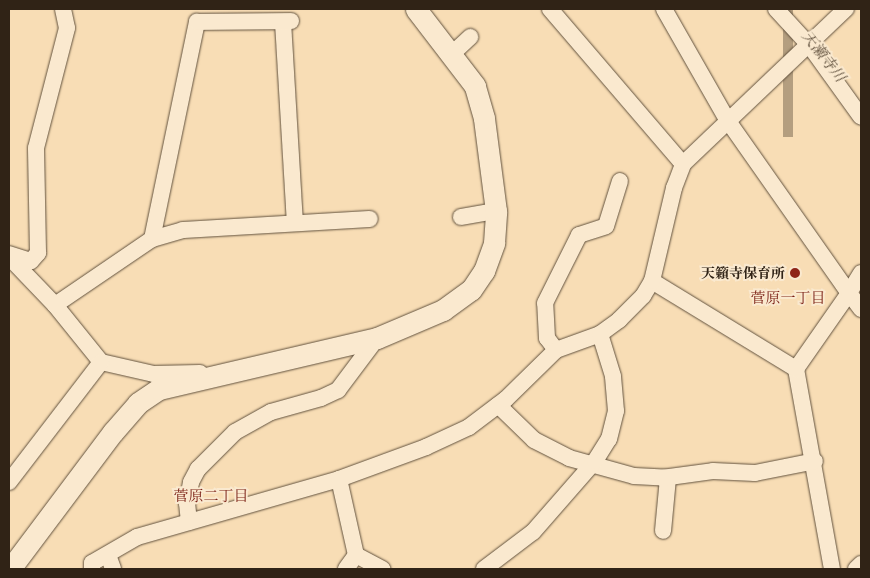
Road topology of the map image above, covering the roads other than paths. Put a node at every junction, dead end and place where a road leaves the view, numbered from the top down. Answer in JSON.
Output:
{"nodes":[{"id":1,"x":64,"y":9,"type":"edge"},
{"id":2,"x":416,"y":9,"type":"edge"},
{"id":3,"x":550,"y":9,"type":"edge"},
{"id":4,"x":664,"y":9,"type":"edge"},
{"id":5,"x":776,"y":9,"type":"edge"},
{"id":6,"x":846,"y":9,"type":"edge"},
{"id":7,"x":199,"y":15,"type":"edge"},
{"id":8,"x":470,"y":36,"type":"dead end"},
{"id":9,"x":814,"y":43,"type":"junction"},
{"id":10,"x":452,"y":54,"type":"junction"},
{"id":11,"x":861,"y":117,"type":"edge"},
{"id":12,"x":728,"y":121,"type":"junction"},
{"id":13,"x":684,"y":164,"type":"junction"},
{"id":14,"x":620,"y":181,"type":"dead end"},
{"id":15,"x":496,"y":211,"type":"junction"},
{"id":16,"x":461,"y":217,"type":"dead end"},
{"id":17,"x":370,"y":219,"type":"dead end"},
{"id":18,"x":295,"y":222,"type":"junction"},
{"id":19,"x":152,"y":239,"type":"junction"},
{"id":20,"x":9,"y":256,"type":"edge"},
{"id":21,"x":861,"y":273,"type":"edge"},
{"id":22,"x":652,"y":281,"type":"junction"},
{"id":23,"x":849,"y":293,"type":"junction"},
{"id":24,"x":56,"y":305,"type":"junction"},
{"id":25,"x":861,"y":309,"type":"edge"},
{"id":26,"x":600,"y":334,"type":"junction"},
{"id":27,"x":377,"y":338,"type":"junction"},
{"id":28,"x":556,"y":350,"type":"junction"},
{"id":29,"x":100,"y":362,"type":"junction"},
{"id":30,"x":796,"y":369,"type":"junction"},
{"id":31,"x":222,"y":372,"type":"junction"},
{"id":32,"x":498,"y":405,"type":"junction"},
{"id":33,"x":815,"y":461,"type":"junction"},
{"id":34,"x":590,"y":466,"type":"junction"},
{"id":35,"x":662,"y":478,"type":"junction"},
{"id":36,"x":339,"y":479,"type":"junction"},
{"id":37,"x":9,"y":482,"type":"edge"},
{"id":38,"x":189,"y":522,"type":"junction"},
{"id":39,"x":663,"y":531,"type":"dead end"},
{"id":40,"x":356,"y":555,"type":"junction"},
{"id":41,"x":110,"y":562,"type":"edge"},
{"id":42,"x":861,"y":564,"type":"edge"},
{"id":43,"x":10,"y":569,"type":"edge"},
{"id":44,"x":92,"y":569,"type":"edge"},
{"id":45,"x":346,"y":569,"type":"edge"},
{"id":46,"x":382,"y":569,"type":"edge"},
{"id":47,"x":484,"y":569,"type":"edge"},
{"id":48,"x":832,"y":569,"type":"edge"},
{"id":49,"x":856,"y":569,"type":"edge"}],
"edges":[{"from":1,"to":20,"type":"street"},
{"from":2,"to":10,"type":"street"},
{"from":3,"to":13,"type":"street"},
{"from":4,"to":12,"type":"street"},
{"from":5,"to":9,"type":"street"},
{"from":6,"to":9,"type":"street"},
{"from":7,"to":18,"type":"street"},
{"from":7,"to":19,"type":"street"},
{"from":8,"to":10,"type":"street"},
{"from":9,"to":11,"type":"street"},
{"from":9,"to":12,"type":"street"},
{"from":10,"to":15,"type":"street"},
{"from":12,"to":13,"type":"street"},
{"from":12,"to":23,"type":"street"},
{"from":13,"to":22,"type":"street"},
{"from":14,"to":28,"type":"street"},
{"from":15,"to":16,"type":"street"},
{"from":15,"to":27,"type":"street"},
{"from":17,"to":18,"type":"street"},
{"from":18,"to":19,"type":"street"},
{"from":19,"to":24,"type":"street"},
{"from":20,"to":24,"type":"street"},
{"from":21,"to":23,"type":"street"},
{"from":22,"to":26,"type":"street"},
{"from":22,"to":30,"type":"street"},
{"from":23,"to":25,"type":"street"},
{"from":23,"to":30,"type":"street"},
{"from":24,"to":29,"type":"street"},
{"from":26,"to":28,"type":"street"},
{"from":26,"to":34,"type":"street"},
{"from":27,"to":31,"type":"street"},
{"from":27,"to":38,"type":"street"},
{"from":28,"to":32,"type":"street"},
{"from":29,"to":31,"type":"street"},
{"from":29,"to":37,"type":"street"},
{"from":30,"to":33,"type":"street"},
{"from":31,"to":43,"type":"street"},
{"from":32,"to":34,"type":"street"},
{"from":32,"to":36,"type":"street"},
{"from":33,"to":35,"type":"street"},
{"from":33,"to":48,"type":"street"},
{"from":34,"to":35,"type":"street"},
{"from":34,"to":47,"type":"street"},
{"from":35,"to":39,"type":"street"},
{"from":36,"to":38,"type":"street"},
{"from":36,"to":40,"type":"street"},
{"from":38,"to":41,"type":"street"},
{"from":40,"to":45,"type":"street"},
{"from":40,"to":46,"type":"street"},
{"from":41,"to":44,"type":"street"},
{"from":42,"to":49,"type":"street"}]}
